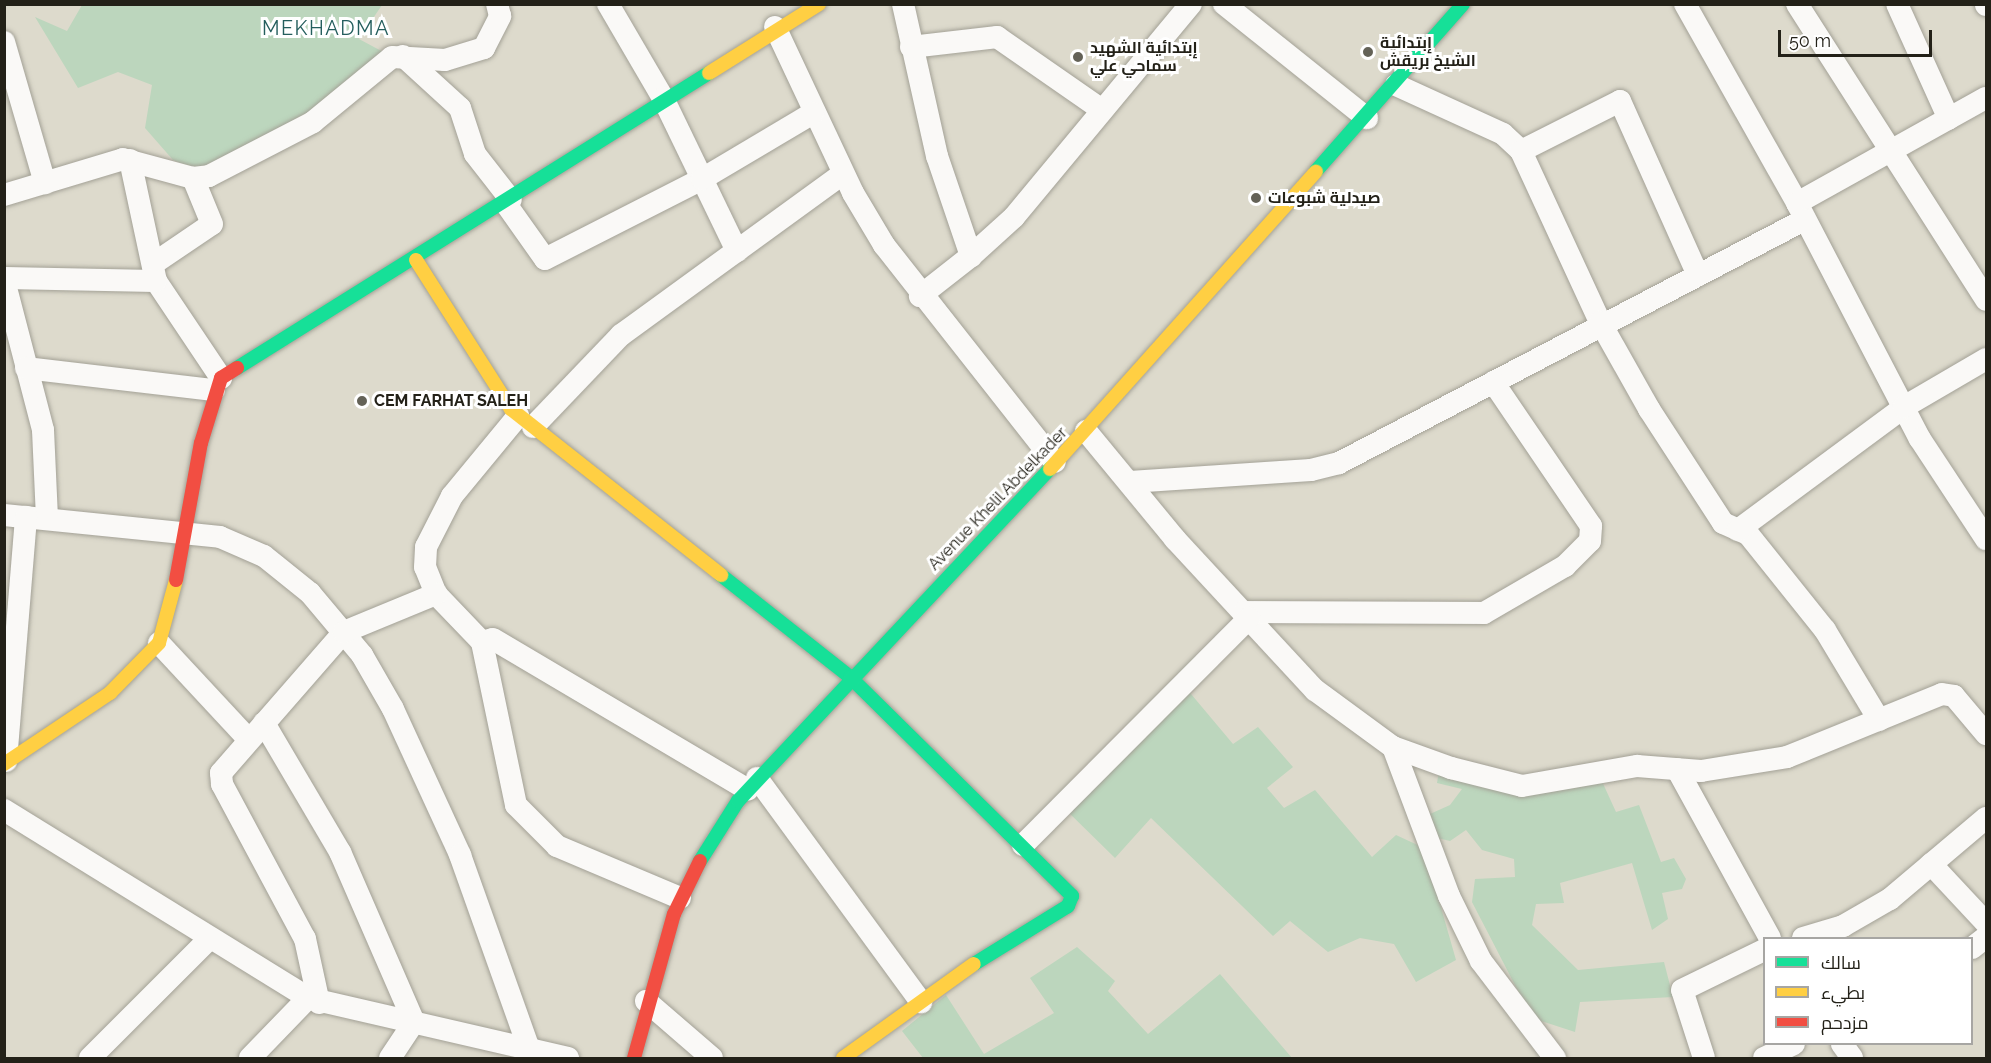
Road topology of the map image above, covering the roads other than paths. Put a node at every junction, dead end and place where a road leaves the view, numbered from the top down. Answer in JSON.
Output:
{"nodes":[{"id":1,"x":497,"y":4,"type":"edge"},
{"id":2,"x":608,"y":4,"type":"edge"},
{"id":3,"x":903,"y":4,"type":"edge"},
{"id":4,"x":1191,"y":4,"type":"edge"},
{"id":5,"x":1224,"y":4,"type":"edge"},
{"id":6,"x":1463,"y":4,"type":"edge"},
{"id":7,"x":1684,"y":4,"type":"edge"},
{"id":8,"x":1797,"y":4,"type":"edge"},
{"id":9,"x":1897,"y":4,"type":"edge"},
{"id":10,"x":805,"y":7,"type":"edge"},
{"id":11,"x":775,"y":27,"type":"junction"},
{"id":12,"x":4,"y":42,"type":"edge"},
{"id":13,"x":911,"y":47,"type":"junction"},
{"id":14,"x":403,"y":56,"type":"junction"},
{"id":15,"x":1396,"y":85,"type":"junction"},
{"id":16,"x":663,"y":98,"type":"junction"},
{"id":17,"x":1986,"y":98,"type":"edge"},
{"id":18,"x":1102,"y":110,"type":"junction"},
{"id":19,"x":813,"y":113,"type":"junction"},
{"id":20,"x":1367,"y":118,"type":"junction"},
{"id":21,"x":1949,"y":119,"type":"junction"},
{"id":22,"x":1521,"y":151,"type":"junction"},
{"id":23,"x":1888,"y":153,"type":"junction"},
{"id":24,"x":130,"y":160,"type":"junction"},
{"id":25,"x":843,"y":174,"type":"junction"},
{"id":26,"x":193,"y":178,"type":"junction"},
{"id":27,"x":702,"y":179,"type":"junction"},
{"id":28,"x":45,"y":183,"type":"junction"},
{"id":29,"x":4,"y":195,"type":"edge"},
{"id":30,"x":509,"y":202,"type":"junction"},
{"id":31,"x":1801,"y":211,"type":"junction"},
{"id":32,"x":737,"y":251,"type":"junction"},
{"id":33,"x":971,"y":256,"type":"junction"},
{"id":34,"x":416,"y":260,"type":"junction"},
{"id":35,"x":154,"y":273,"type":"junction"},
{"id":36,"x":1698,"y":276,"type":"junction"},
{"id":37,"x":4,"y":279,"type":"edge"},
{"id":38,"x":920,"y":296,"type":"junction"},
{"id":39,"x":1986,"y":300,"type":"edge"},
{"id":40,"x":1600,"y":322,"type":"junction"},
{"id":41,"x":1986,"y":358,"type":"edge"},
{"id":42,"x":26,"y":368,"type":"junction"},
{"id":43,"x":1493,"y":382,"type":"junction"},
{"id":44,"x":217,"y":384,"type":"junction"},
{"id":45,"x":1904,"y":407,"type":"junction"},
{"id":46,"x":525,"y":422,"type":"junction"},
{"id":47,"x":1086,"y":431,"type":"junction"},
{"id":48,"x":1055,"y":462,"type":"junction"},
{"id":49,"x":1130,"y":482,"type":"junction"},
{"id":50,"x":26,"y":517,"type":"edge"},
{"id":51,"x":1738,"y":530,"type":"junction"},
{"id":52,"x":182,"y":536,"type":"junction"},
{"id":53,"x":1986,"y":539,"type":"edge"},
{"id":54,"x":436,"y":594,"type":"junction"},
{"id":55,"x":1247,"y":615,"type":"junction"},
{"id":56,"x":344,"y":632,"type":"junction"},
{"id":57,"x":482,"y":642,"type":"junction"},
{"id":58,"x":159,"y":643,"type":"junction"},
{"id":59,"x":850,"y":677,"type":"junction"},
{"id":60,"x":1879,"y":720,"type":"junction"},
{"id":61,"x":264,"y":723,"type":"junction"},
{"id":62,"x":1986,"y":734,"type":"edge"},
{"id":63,"x":249,"y":740,"type":"junction"},
{"id":64,"x":1393,"y":747,"type":"junction"},
{"id":65,"x":5,"y":762,"type":"edge"},
{"id":66,"x":1677,"y":770,"type":"junction"},
{"id":67,"x":752,"y":784,"type":"junction"},
{"id":68,"x":4,"y":810,"type":"edge"},
{"id":69,"x":1986,"y":818,"type":"edge"},
{"id":70,"x":1023,"y":845,"type":"junction"},
{"id":71,"x":1931,"y":864,"type":"junction"},
{"id":72,"x":680,"y":898,"type":"junction"},
{"id":73,"x":1986,"y":923,"type":"edge"},
{"id":74,"x":1769,"y":937,"type":"edge"},
{"id":75,"x":1808,"y":937,"type":"edge"},
{"id":76,"x":1986,"y":937,"type":"edge"},
{"id":77,"x":208,"y":940,"type":"junction"},
{"id":78,"x":1973,"y":947,"type":"edge"},
{"id":79,"x":1763,"y":950,"type":"edge"},
{"id":80,"x":313,"y":1000,"type":"junction"},
{"id":81,"x":646,"y":1001,"type":"junction"},
{"id":82,"x":921,"y":1002,"type":"junction"},
{"id":83,"x":414,"y":1023,"type":"junction"},
{"id":84,"x":1792,"y":1045,"type":"edge"},
{"id":85,"x":1843,"y":1045,"type":"edge"},
{"id":86,"x":529,"y":1049,"type":"junction"},
{"id":87,"x":90,"y":1059,"type":"edge"},
{"id":88,"x":250,"y":1059,"type":"edge"},
{"id":89,"x":390,"y":1059,"type":"edge"},
{"id":90,"x":568,"y":1059,"type":"edge"},
{"id":91,"x":634,"y":1059,"type":"edge"},
{"id":92,"x":712,"y":1059,"type":"edge"},
{"id":93,"x":843,"y":1059,"type":"edge"},
{"id":94,"x":1555,"y":1059,"type":"edge"},
{"id":95,"x":1704,"y":1059,"type":"edge"},
{"id":96,"x":1764,"y":1059,"type":"edge"},
{"id":97,"x":1852,"y":1059,"type":"edge"}],
"edges":[{"from":1,"to":14,"type":"street"},
{"from":2,"to":16,"type":"street"},
{"from":3,"to":13,"type":"street"},
{"from":4,"to":18,"type":"street"},
{"from":5,"to":20,"type":"street"},
{"from":6,"to":15,"type":"street","name":"Avenue Khelil Abdelkader"},
{"from":7,"to":31,"type":"street"},
{"from":8,"to":23,"type":"street"},
{"from":9,"to":21,"type":"street"},
{"from":10,"to":11,"type":"street"},
{"from":11,"to":16,"type":"street"},
{"from":11,"to":19,"type":"street"},
{"from":12,"to":28,"type":"street"},
{"from":13,"to":18,"type":"street"},
{"from":13,"to":33,"type":"street"},
{"from":14,"to":26,"type":"street"},
{"from":14,"to":30,"type":"street"},
{"from":15,"to":20,"type":"street","name":"Avenue Khelil Abdelkader"},
{"from":15,"to":22,"type":"street"},
{"from":16,"to":27,"type":"street"},
{"from":16,"to":30,"type":"street"},
{"from":17,"to":21,"type":"street"},
{"from":18,"to":33,"type":"street"},
{"from":19,"to":25,"type":"street"},
{"from":19,"to":27,"type":"street"},
{"from":20,"to":47,"type":"street","name":"Avenue Khelil Abdelkader"},
{"from":21,"to":23,"type":"street"},
{"from":22,"to":36,"type":"street"},
{"from":22,"to":40,"type":"street"},
{"from":23,"to":31,"type":"street"},
{"from":23,"to":39,"type":"street"},
{"from":24,"to":26,"type":"street"},
{"from":24,"to":28,"type":"street"},
{"from":24,"to":35,"type":"street"},
{"from":25,"to":32,"type":"street"},
{"from":25,"to":38,"type":"street"},
{"from":26,"to":35,"type":"street"},
{"from":27,"to":30,"type":"street"},
{"from":27,"to":32,"type":"street"},
{"from":28,"to":29,"type":"street"},
{"from":30,"to":34,"type":"street"},
{"from":31,"to":36,"type":"street"},
{"from":31,"to":45,"type":"street"},
{"from":32,"to":46,"type":"street"},
{"from":33,"to":38,"type":"street"},
{"from":34,"to":44,"type":"street"},
{"from":34,"to":46,"type":"street"},
{"from":35,"to":37,"type":"street"},
{"from":35,"to":44,"type":"street"},
{"from":36,"to":40,"type":"street"},
{"from":37,"to":42,"type":"street"},
{"from":38,"to":48,"type":"street"},
{"from":40,"to":43,"type":"street"},
{"from":40,"to":51,"type":"street"},
{"from":41,"to":45,"type":"street"},
{"from":42,"to":44,"type":"street"},
{"from":42,"to":50,"type":"street"},
{"from":43,"to":49,"type":"street"},
{"from":43,"to":55,"type":"street"},
{"from":44,"to":52,"type":"street"},
{"from":45,"to":51,"type":"street"},
{"from":45,"to":53,"type":"street"},
{"from":46,"to":54,"type":"street"},
{"from":46,"to":59,"type":"street"},
{"from":47,"to":48,"type":"street","name":"Avenue Khelil Abdelkader"},
{"from":47,"to":49,"type":"street"},
{"from":48,"to":59,"type":"street","name":"Avenue Khelil Abdelkader"},
{"from":49,"to":55,"type":"street"},
{"from":50,"to":52,"type":"street"},
{"from":50,"to":65,"type":"street"},
{"from":51,"to":60,"type":"street"},
{"from":52,"to":56,"type":"street"},
{"from":52,"to":58,"type":"street"},
{"from":54,"to":56,"type":"street"},
{"from":54,"to":57,"type":"street"},
{"from":55,"to":64,"type":"street"},
{"from":55,"to":70,"type":"street"},
{"from":56,"to":61,"type":"street"},
{"from":56,"to":86,"type":"street"},
{"from":57,"to":67,"type":"street"},
{"from":57,"to":72,"type":"street"},
{"from":58,"to":63,"type":"street"},
{"from":58,"to":65,"type":"street"},
{"from":59,"to":67,"type":"street","name":"Avenue Khelil Abdelkader"},
{"from":59,"to":70,"type":"street"},
{"from":60,"to":62,"type":"street"},
{"from":60,"to":66,"type":"street"},
{"from":61,"to":63,"type":"street"},
{"from":61,"to":83,"type":"street"},
{"from":63,"to":80,"type":"street"},
{"from":64,"to":66,"type":"street"},
{"from":64,"to":94,"type":"street"},
{"from":66,"to":74,"type":"street"},
{"from":67,"to":72,"type":"street","name":"Avenue Khelil Abdelkader"},
{"from":67,"to":82,"type":"street"},
{"from":68,"to":77,"type":"street"},
{"from":69,"to":71,"type":"street"},
{"from":70,"to":82,"type":"street"},
{"from":71,"to":73,"type":"street"},
{"from":71,"to":75,"type":"street"},
{"from":72,"to":81,"type":"street","name":"Avenue Khelil Abdelkader"},
{"from":76,"to":78,"type":"street"},
{"from":77,"to":80,"type":"street"},
{"from":77,"to":87,"type":"street"},
{"from":79,"to":95,"type":"street"},
{"from":80,"to":83,"type":"street"},
{"from":80,"to":88,"type":"street"},
{"from":81,"to":91,"type":"street","name":"Avenue Khelil Abdelkader"},
{"from":81,"to":92,"type":"street"},
{"from":82,"to":93,"type":"street"},
{"from":83,"to":86,"type":"street"},
{"from":83,"to":89,"type":"street"},
{"from":84,"to":96,"type":"street"},
{"from":85,"to":97,"type":"street"},
{"from":86,"to":90,"type":"street"}]}
